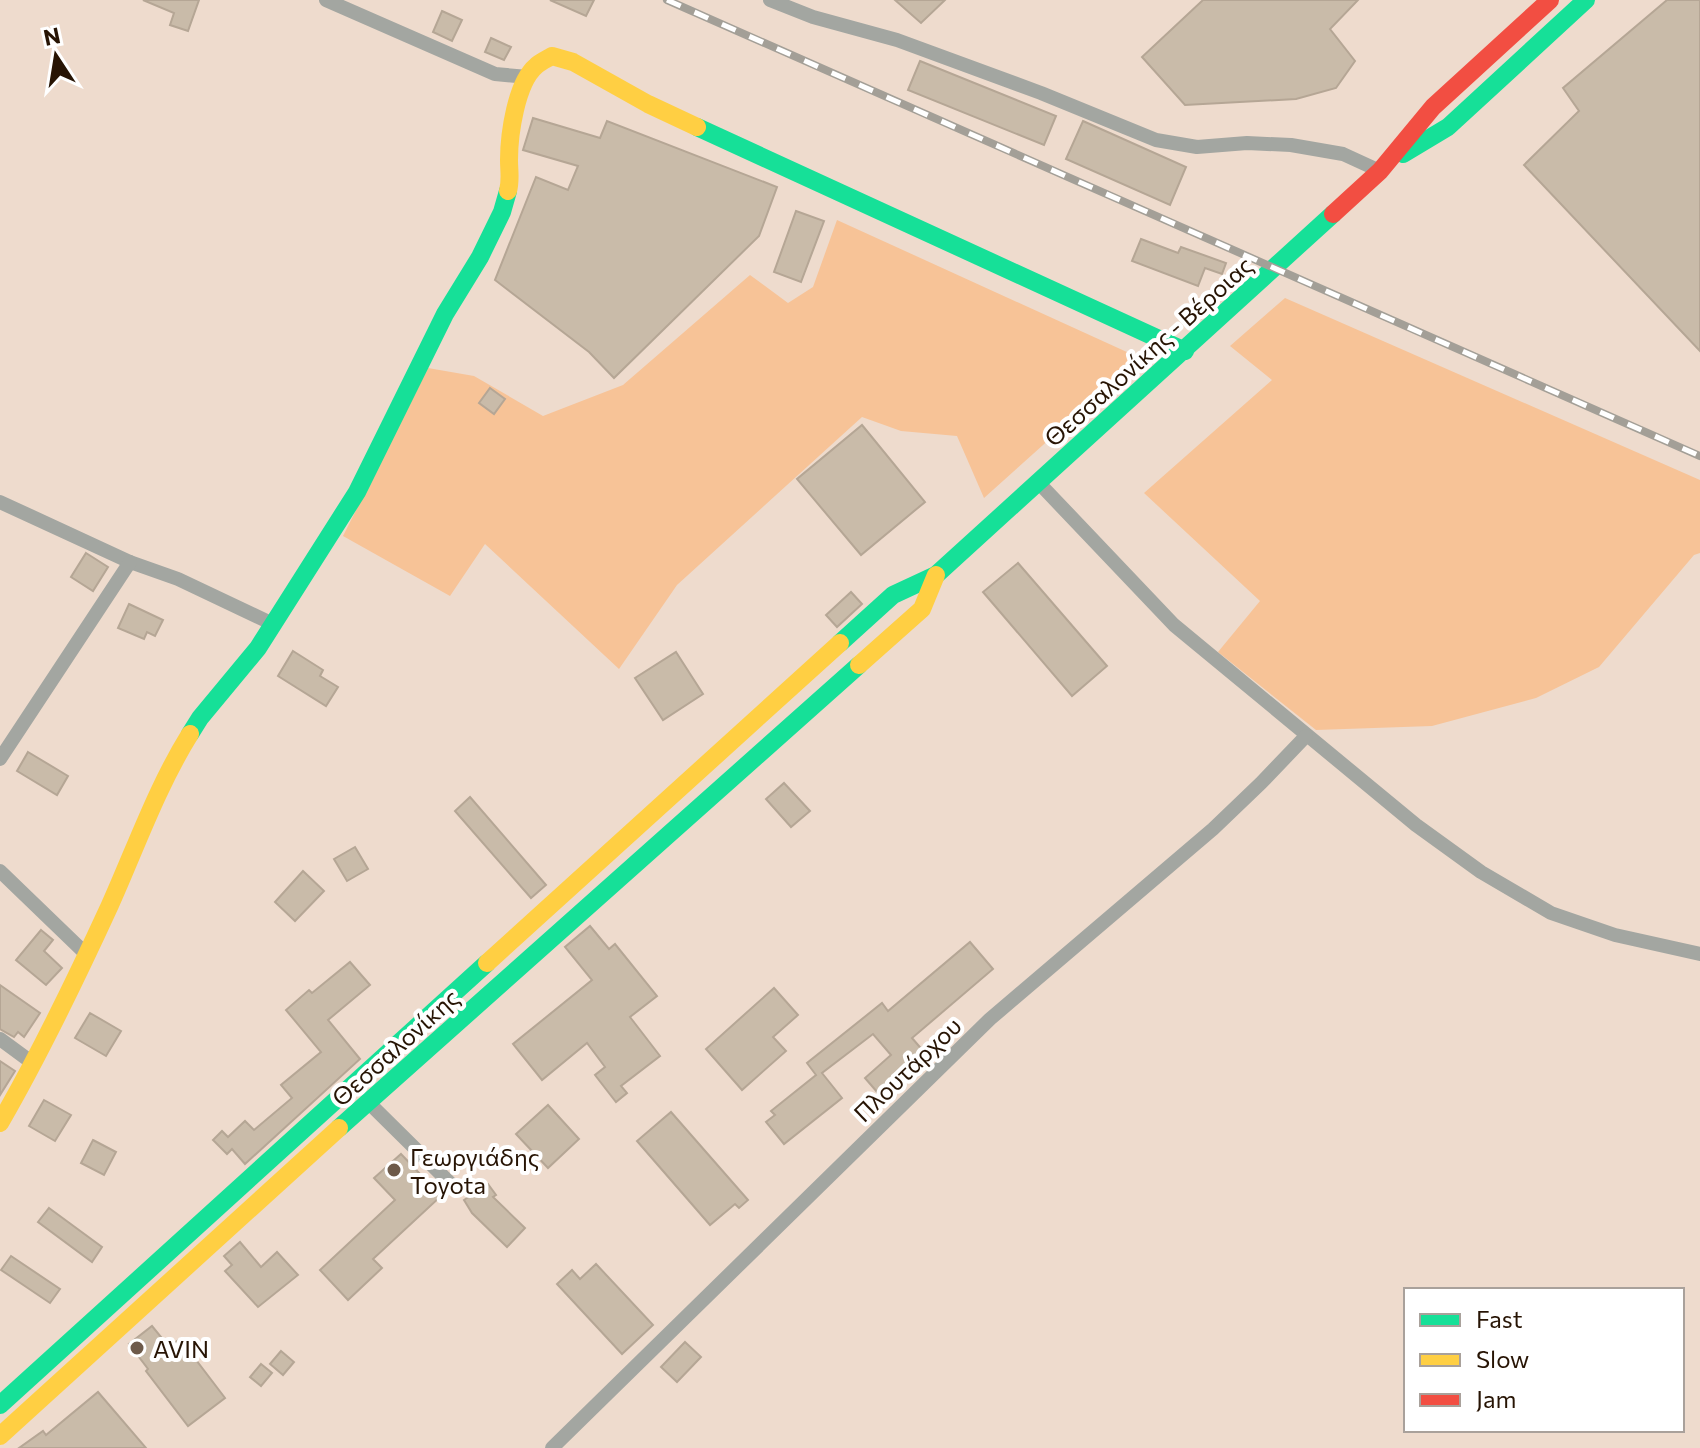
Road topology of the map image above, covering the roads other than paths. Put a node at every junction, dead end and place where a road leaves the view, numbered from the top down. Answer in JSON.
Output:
{"nodes":[{"id":1,"x":326,"y":0,"type":"edge"},
{"id":2,"x":770,"y":0,"type":"edge"},
{"id":3,"x":1550,"y":0,"type":"edge"},
{"id":4,"x":1586,"y":0,"type":"edge"},
{"id":5,"x":528,"y":77,"type":"junction"},
{"id":6,"x":1386,"y":166,"type":"junction"},
{"id":7,"x":1185,"y":351,"type":"junction"},
{"id":8,"x":1038,"y":482,"type":"junction"},
{"id":9,"x":0,"y":502,"type":"edge"},
{"id":10,"x":130,"y":562,"type":"junction"},
{"id":11,"x":936,"y":575,"type":"junction"},
{"id":12,"x":273,"y":624,"type":"junction"},
{"id":13,"x":801,"y":678,"type":"joint"},
{"id":14,"x":825,"y":696,"type":"joint"},
{"id":15,"x":1306,"y":736,"type":"junction"},
{"id":16,"x":0,"y":759,"type":"edge"},
{"id":17,"x":0,"y":871,"type":"edge"},
{"id":18,"x":85,"y":953,"type":"junction"},
{"id":19,"x":1700,"y":954,"type":"edge"},
{"id":20,"x":0,"y":1039,"type":"edge"},
{"id":21,"x":34,"y":1064,"type":"junction"},
{"id":22,"x":368,"y":1102,"type":"junction"},
{"id":23,"x":0,"y":1123,"type":"edge"},
{"id":24,"x":451,"y":1184,"type":"dead end"},
{"id":25,"x":62,"y":1350,"type":"junction"},
{"id":26,"x":76,"y":1366,"type":"junction"},
{"id":27,"x":0,"y":1405,"type":"edge"},
{"id":28,"x":0,"y":1436,"type":"edge"},
{"id":29,"x":552,"y":1448,"type":"edge"}],
"edges":[{"from":1,"to":5,"type":"street"},
{"from":2,"to":6,"type":"street"},
{"from":3,"to":6,"type":"main road","name":"Θεσσαλονίκης - Βέροιας"},
{"from":4,"to":6,"type":"main road","name":"Θεσσαλονίκης - Βέροιας"},
{"from":5,"to":7,"type":"main road"},
{"from":5,"to":12,"type":"main road"},
{"from":6,"to":7,"type":"main road","name":"Θεσσαλονίκης - Βέροιας"},
{"from":7,"to":8,"type":"main road","name":"Θεσσαλονίκης - Βέροιας"},
{"from":8,"to":11,"type":"main road","name":"Θεσσαλονίκης - Βέροιας"},
{"from":8,"to":15,"type":"street"},
{"from":9,"to":10,"type":"street"},
{"from":10,"to":12,"type":"street"},
{"from":10,"to":16,"type":"street"},
{"from":11,"to":13,"type":"main road","name":"Θεσσαλονίκης - Βέροιας"},
{"from":11,"to":14,"type":"main road","name":"Θεσσαλονίκης - Βέροιας"},
{"from":12,"to":18,"type":"main road"},
{"from":13,"to":25,"type":"main road","name":"Θεσσαλονίκης"},
{"from":14,"to":22,"type":"main road","name":"Θεσσαλονίκης"},
{"from":15,"to":19,"type":"street"},
{"from":15,"to":29,"type":"street","name":"Πλουτάρχου"},
{"from":17,"to":18,"type":"street"},
{"from":18,"to":21,"type":"main road"},
{"from":20,"to":21,"type":"street"},
{"from":21,"to":23,"type":"main road"},
{"from":22,"to":24,"type":"street"},
{"from":22,"to":26,"type":"main road","name":"Θεσσαλονίκης"},
{"from":25,"to":26,"type":"main road"},
{"from":25,"to":27,"type":"main road","name":"Θεσσαλονίκης"},
{"from":26,"to":28,"type":"main road","name":"Θεσσαλονίκης"}]}
